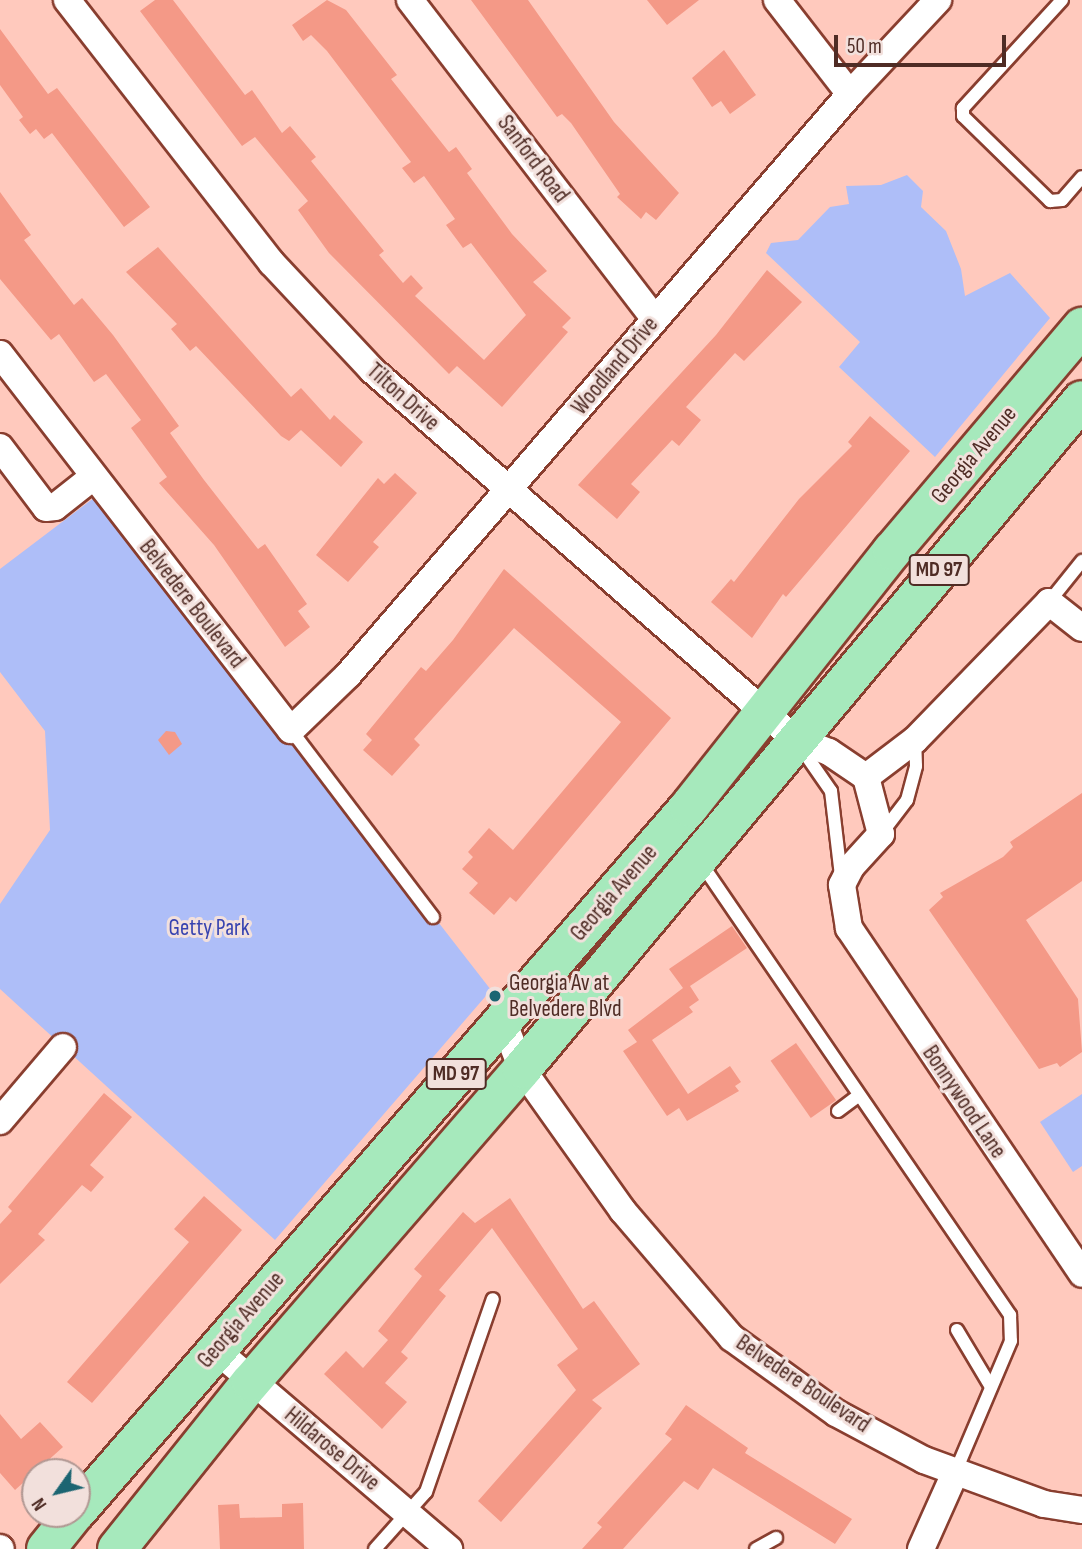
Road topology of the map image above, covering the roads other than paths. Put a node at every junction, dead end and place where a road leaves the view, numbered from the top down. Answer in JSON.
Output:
{"nodes":[{"id":1,"x":67,"y":0,"type":"edge"},
{"id":2,"x":411,"y":0,"type":"edge"},
{"id":3,"x":778,"y":0,"type":"edge"},
{"id":4,"x":938,"y":0,"type":"edge"},
{"id":5,"x":1062,"y":0,"type":"edge"},
{"id":6,"x":850,"y":94,"type":"junction"},
{"id":7,"x":1082,"y":177,"type":"edge"},
{"id":8,"x":655,"y":319,"type":"junction"},
{"id":9,"x":1082,"y":327,"type":"edge"},
{"id":10,"x":0,"y":354,"type":"edge"},
{"id":11,"x":1082,"y":400,"type":"edge"},
{"id":12,"x":0,"y":447,"type":"edge"},
{"id":13,"x":93,"y":477,"type":"junction"},
{"id":14,"x":508,"y":491,"type":"junction"},
{"id":15,"x":1082,"y":561,"type":"edge"},
{"id":16,"x":1049,"y":602,"type":"junction"},
{"id":17,"x":1082,"y":628,"type":"edge"},
{"id":18,"x":765,"y":709,"type":"junction"},
{"id":19,"x":290,"y":730,"type":"junction"},
{"id":20,"x":795,"y":739,"type":"junction"},
{"id":21,"x":915,"y":740,"type":"junction"},
{"id":22,"x":866,"y":778,"type":"junction"},
{"id":23,"x":881,"y":834,"type":"junction"},
{"id":24,"x":697,"y":857,"type":"junction"},
{"id":25,"x":842,"y":886,"type":"junction"},
{"id":26,"x":433,"y":917,"type":"dead end"},
{"id":27,"x":503,"y":1021,"type":"junction"},
{"id":28,"x":63,"y":1047,"type":"dead end"},
{"id":29,"x":522,"y":1069,"type":"junction"},
{"id":30,"x":859,"y":1095,"type":"junction"},
{"id":31,"x":838,"y":1111,"type":"dead end"},
{"id":32,"x":0,"y":1121,"type":"edge"},
{"id":33,"x":1082,"y":1274,"type":"edge"},
{"id":34,"x":493,"y":1299,"type":"dead end"},
{"id":35,"x":957,"y":1330,"type":"dead end"},
{"id":36,"x":215,"y":1349,"type":"junction"},
{"id":37,"x":251,"y":1382,"type":"junction"},
{"id":38,"x":992,"y":1387,"type":"junction"},
{"id":39,"x":955,"y":1473,"type":"junction"},
{"id":40,"x":91,"y":1494,"type":"edge"},
{"id":41,"x":1082,"y":1510,"type":"edge"},
{"id":42,"x":407,"y":1513,"type":"junction"},
{"id":43,"x":63,"y":1528,"type":"edge"},
{"id":44,"x":776,"y":1538,"type":"dead end"},
{"id":45,"x":46,"y":1549,"type":"edge"},
{"id":46,"x":117,"y":1549,"type":"edge"},
{"id":47,"x":375,"y":1549,"type":"edge"},
{"id":48,"x":449,"y":1549,"type":"edge"},
{"id":49,"x":756,"y":1549,"type":"edge"},
{"id":50,"x":921,"y":1549,"type":"edge"}],
"edges":[{"from":1,"to":14,"type":"street","name":"Tilton Drive"},
{"from":2,"to":8,"type":"street","name":"Sanford Road"},
{"from":3,"to":6,"type":"street"},
{"from":4,"to":6,"type":"street","name":"Woodland Drive"},
{"from":5,"to":7,"type":"lane"},
{"from":6,"to":8,"type":"street","name":"Woodland Drive"},
{"from":8,"to":14,"type":"street","name":"Woodland Drive"},
{"from":9,"to":18,"type":"main road","name":"Georgia Avenue","number":"MD 97"},
{"from":10,"to":13,"type":"street","name":"Belvedere Boulevard"},
{"from":11,"to":20,"type":"main road","name":"Georgia Avenue","number":"MD 97"},
{"from":12,"to":13,"type":"street"},
{"from":13,"to":19,"type":"street","name":"Belvedere Boulevard"},
{"from":14,"to":18,"type":"street","name":"Tilton Drive"},
{"from":14,"to":19,"type":"street","name":"Woodland Drive"},
{"from":15,"to":16,"type":"lane"},
{"from":16,"to":17,"type":"street"},
{"from":16,"to":21,"type":"street"},
{"from":18,"to":20,"type":"street","name":"Tilton Drive"},
{"from":18,"to":27,"type":"main road","name":"Georgia Avenue","number":"MD 97"},
{"from":19,"to":26,"type":"lane"},
{"from":20,"to":22,"type":"street"},
{"from":20,"to":24,"type":"main road","name":"Georgia Avenue","number":"MD 97"},
{"from":20,"to":25,"type":"lane"},
{"from":21,"to":22,"type":"street"},
{"from":21,"to":23,"type":"lane"},
{"from":22,"to":23,"type":"street"},
{"from":23,"to":25,"type":"street"},
{"from":24,"to":29,"type":"main road","name":"Georgia Avenue","number":"MD 97"},
{"from":24,"to":30,"type":"lane"},
{"from":25,"to":33,"type":"street","name":"Bonnywood Lane"},
{"from":27,"to":29,"type":"street","name":"Belvedere Boulevard"},
{"from":27,"to":36,"type":"main road","name":"Georgia Avenue","number":"MD 97"},
{"from":28,"to":32,"type":"street"},
{"from":29,"to":37,"type":"main road","name":"Georgia Avenue","number":"MD 97"},
{"from":29,"to":39,"type":"street","name":"Belvedere Boulevard"},
{"from":30,"to":31,"type":"lane"},
{"from":30,"to":38,"type":"lane"},
{"from":34,"to":42,"type":"lane"},
{"from":35,"to":38,"type":"lane"},
{"from":36,"to":37,"type":"street","name":"Hildarose Drive"},
{"from":36,"to":40,"type":"main road","name":"Georgia Avenue","number":"MD 97"},
{"from":37,"to":42,"type":"street","name":"Hildarose Drive"},
{"from":37,"to":46,"type":"main road","name":"Georgia Avenue","number":"MD 97"},
{"from":38,"to":39,"type":"lane"},
{"from":39,"to":41,"type":"street","name":"Belvedere Boulevard"},
{"from":39,"to":50,"type":"street"},
{"from":42,"to":47,"type":"lane"},
{"from":42,"to":48,"type":"street","name":"Hildarose Drive"},
{"from":43,"to":45,"type":"main road","name":"Georgia Avenue","number":"MD 97"},
{"from":44,"to":49,"type":"lane"}]}
